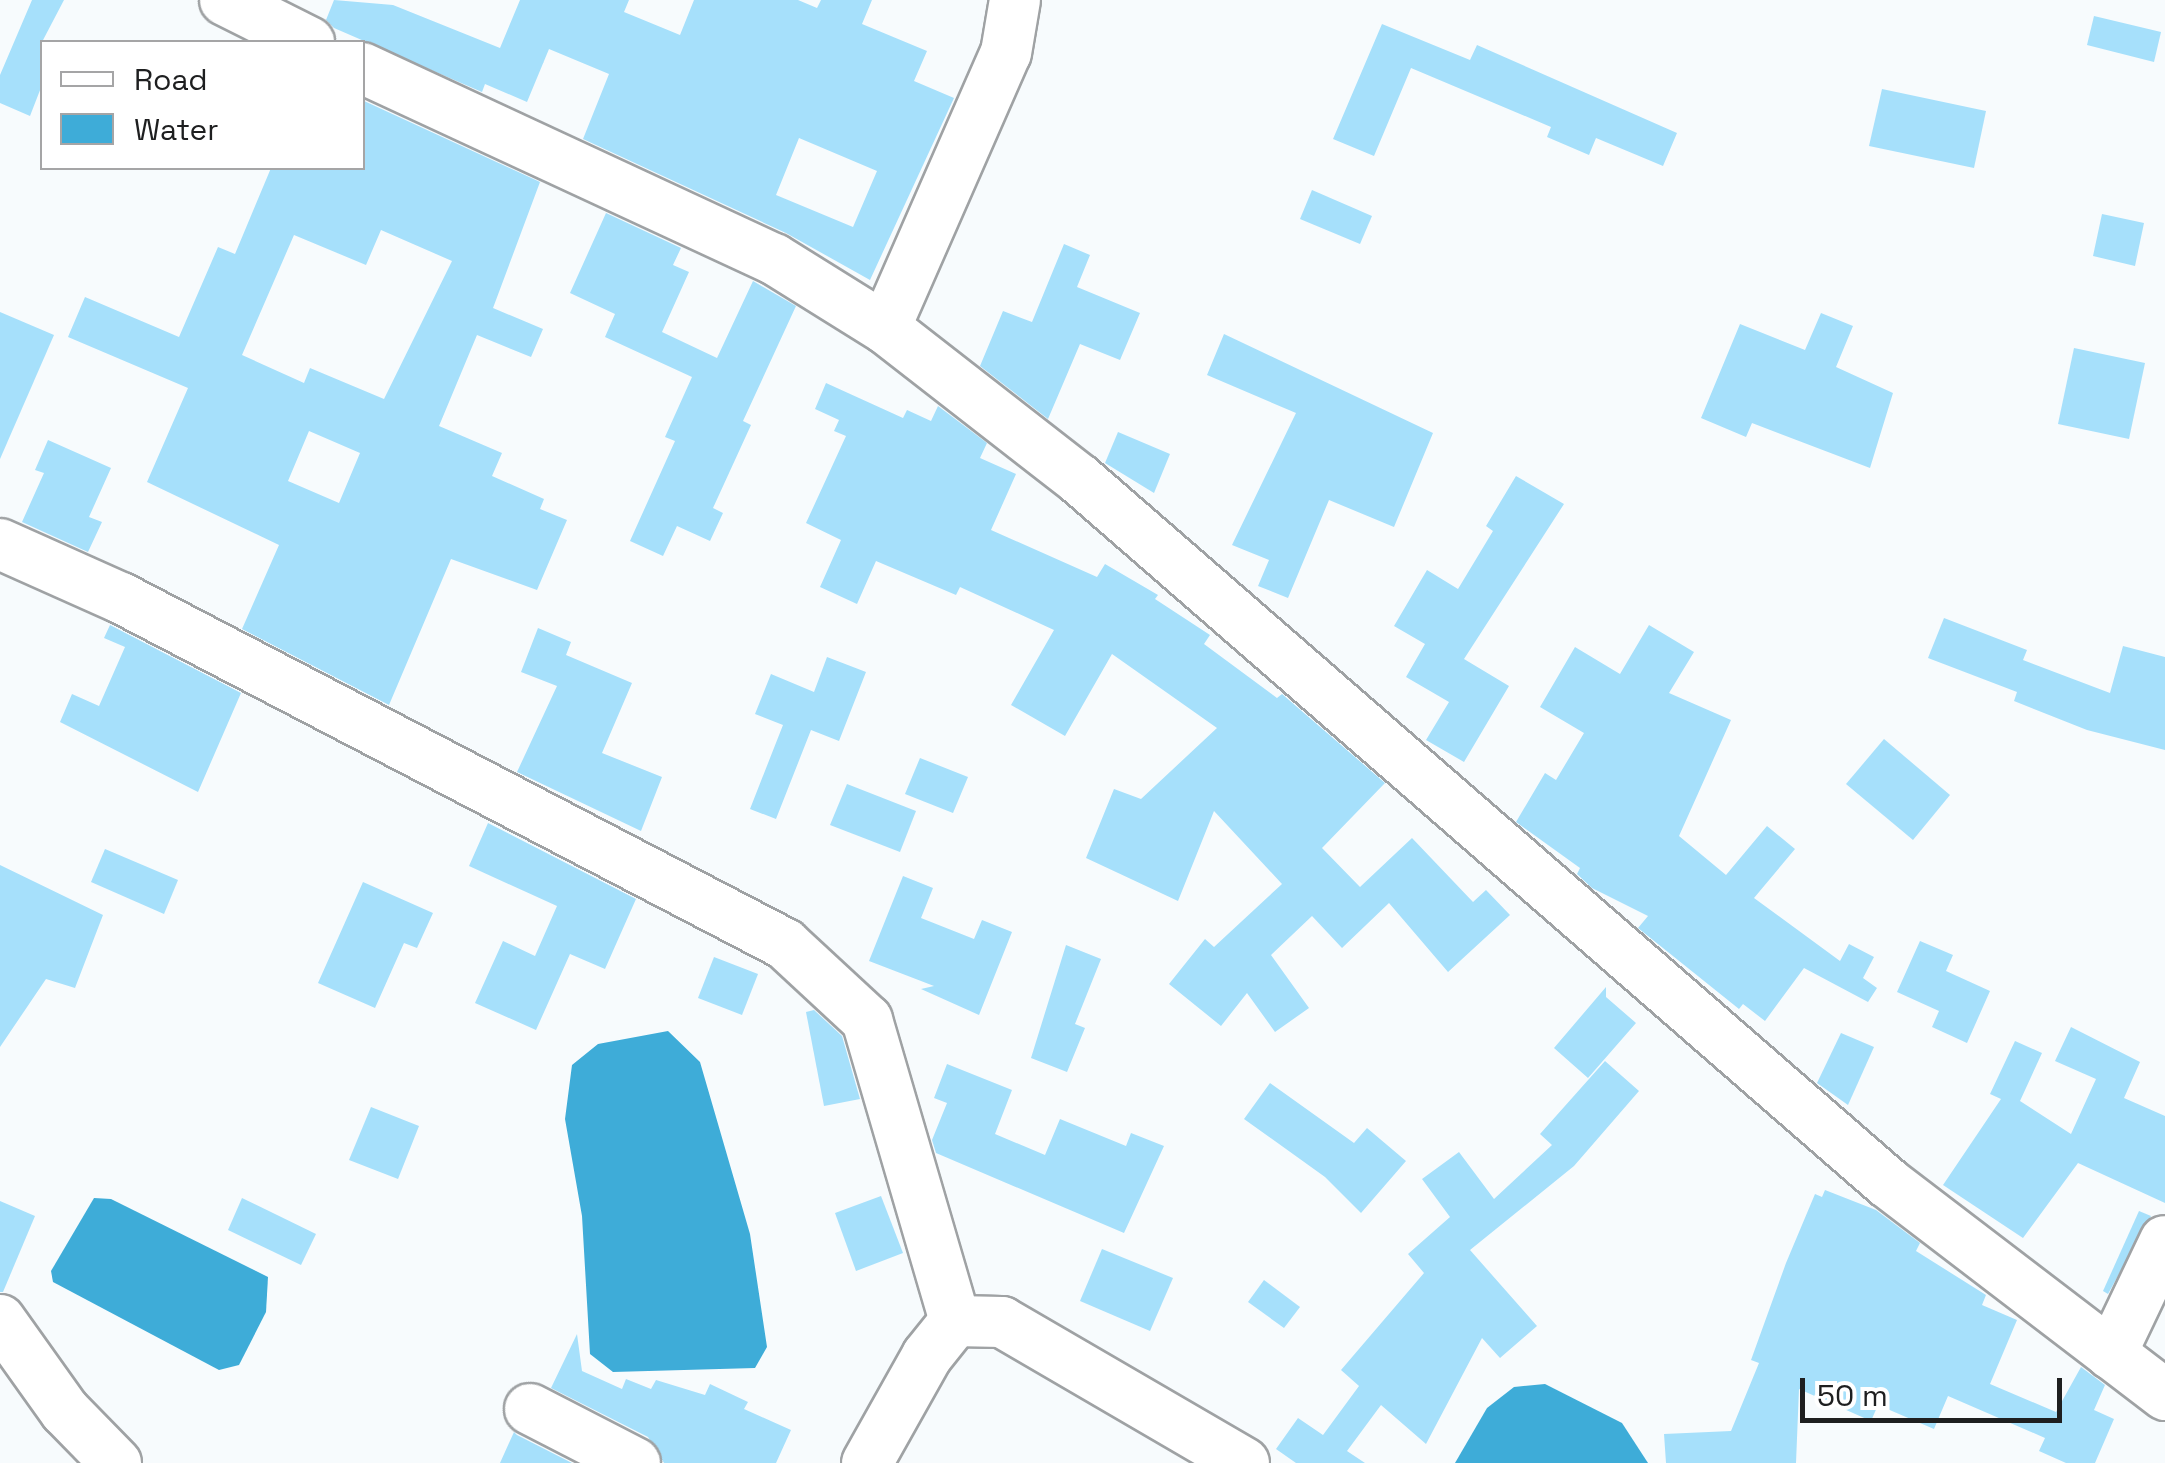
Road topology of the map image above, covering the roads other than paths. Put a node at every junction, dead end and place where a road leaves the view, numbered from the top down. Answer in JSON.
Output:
{"nodes":[{"id":1,"x":226,"y":0,"type":"edge"},
{"id":2,"x":1015,"y":0,"type":"edge"},
{"id":3,"x":305,"y":40,"type":"edge"},
{"id":4,"x":365,"y":69,"type":"edge"},
{"id":5,"x":885,"y":328,"type":"junction"},
{"id":6,"x":0,"y":544,"type":"edge"},
{"id":7,"x":2165,"y":1241,"type":"edge"},
{"id":8,"x":0,"y":1320,"type":"edge"},
{"id":9,"x":955,"y":1321,"type":"junction"},
{"id":10,"x":2111,"y":1354,"type":"junction"},
{"id":11,"x":2165,"y":1395,"type":"edge"},
{"id":12,"x":530,"y":1409,"type":"dead end"},
{"id":13,"x":116,"y":1463,"type":"edge"},
{"id":14,"x":635,"y":1463,"type":"edge"},
{"id":15,"x":867,"y":1463,"type":"edge"},
{"id":16,"x":1244,"y":1463,"type":"edge"}],
"edges":[{"from":1,"to":3,"type":"street"},
{"from":2,"to":5,"type":"street"},
{"from":4,"to":5,"type":"street"},
{"from":5,"to":10,"type":"street"},
{"from":6,"to":9,"type":"street"},
{"from":7,"to":10,"type":"street"},
{"from":8,"to":13,"type":"street"},
{"from":9,"to":15,"type":"street"},
{"from":9,"to":16,"type":"street"},
{"from":10,"to":11,"type":"street"},
{"from":12,"to":14,"type":"street"}]}
